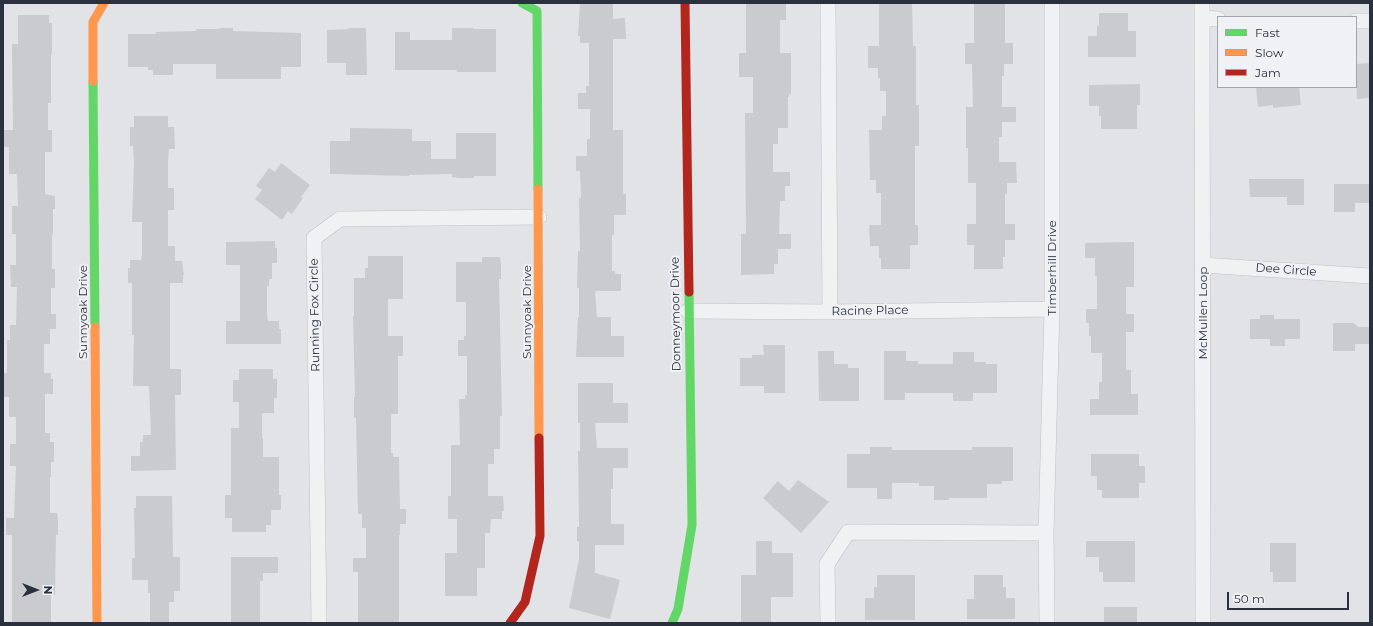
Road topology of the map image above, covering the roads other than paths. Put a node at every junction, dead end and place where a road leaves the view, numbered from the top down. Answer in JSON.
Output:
{"nodes":[{"id":1,"x":104,"y":3,"type":"edge"},
{"id":2,"x":522,"y":3,"type":"edge"},
{"id":3,"x":685,"y":3,"type":"edge"},
{"id":4,"x":828,"y":3,"type":"edge"},
{"id":5,"x":1052,"y":3,"type":"edge"},
{"id":6,"x":1202,"y":3,"type":"edge"},
{"id":7,"x":1202,"y":18,"type":"junction"},
{"id":8,"x":1217,"y":19,"type":"edge"},
{"id":9,"x":1357,"y":21,"type":"edge"},
{"id":10,"x":1370,"y":21,"type":"edge"},
{"id":11,"x":539,"y":217,"type":"junction"},
{"id":12,"x":1202,"y":265,"type":"junction"},
{"id":13,"x":1370,"y":276,"type":"edge"},
{"id":14,"x":1052,"y":309,"type":"junction"},
{"id":15,"x":688,"y":311,"type":"junction"},
{"id":16,"x":830,"y":312,"type":"junction"},
{"id":17,"x":1046,"y":533,"type":"junction"},
{"id":18,"x":97,"y":623,"type":"edge"},
{"id":19,"x":319,"y":623,"type":"edge"},
{"id":20,"x":510,"y":623,"type":"edge"},
{"id":21,"x":672,"y":623,"type":"edge"},
{"id":22,"x":828,"y":623,"type":"edge"},
{"id":23,"x":1047,"y":623,"type":"edge"},
{"id":24,"x":1203,"y":623,"type":"edge"}],
"edges":[{"from":1,"to":18,"type":"street","name":"Sunnyoak Drive"},
{"from":2,"to":11,"type":"street","name":"Sunnyoak Drive"},
{"from":3,"to":15,"type":"street","name":"Donneymoor Drive"},
{"from":4,"to":16,"type":"street"},
{"from":5,"to":14,"type":"street","name":"Timberhill Drive"},
{"from":6,"to":7,"type":"street","name":"McMullen Loop"},
{"from":7,"to":8,"type":"street"},
{"from":7,"to":12,"type":"street","name":"McMullen Loop"},
{"from":9,"to":10,"type":"street"},
{"from":11,"to":19,"type":"street","name":"Running Fox Circle"},
{"from":11,"to":20,"type":"street","name":"Sunnyoak Drive"},
{"from":12,"to":13,"type":"street","name":"Dee Circle"},
{"from":12,"to":24,"type":"street","name":"McMullen Loop"},
{"from":14,"to":16,"type":"street","name":"Racine Place"},
{"from":14,"to":17,"type":"street","name":"Timberhill Drive"},
{"from":15,"to":16,"type":"street","name":"Racine Place"},
{"from":15,"to":21,"type":"street","name":"Donneymoor Drive"},
{"from":17,"to":22,"type":"street"},
{"from":17,"to":23,"type":"street","name":"Timberhill Drive"}]}
